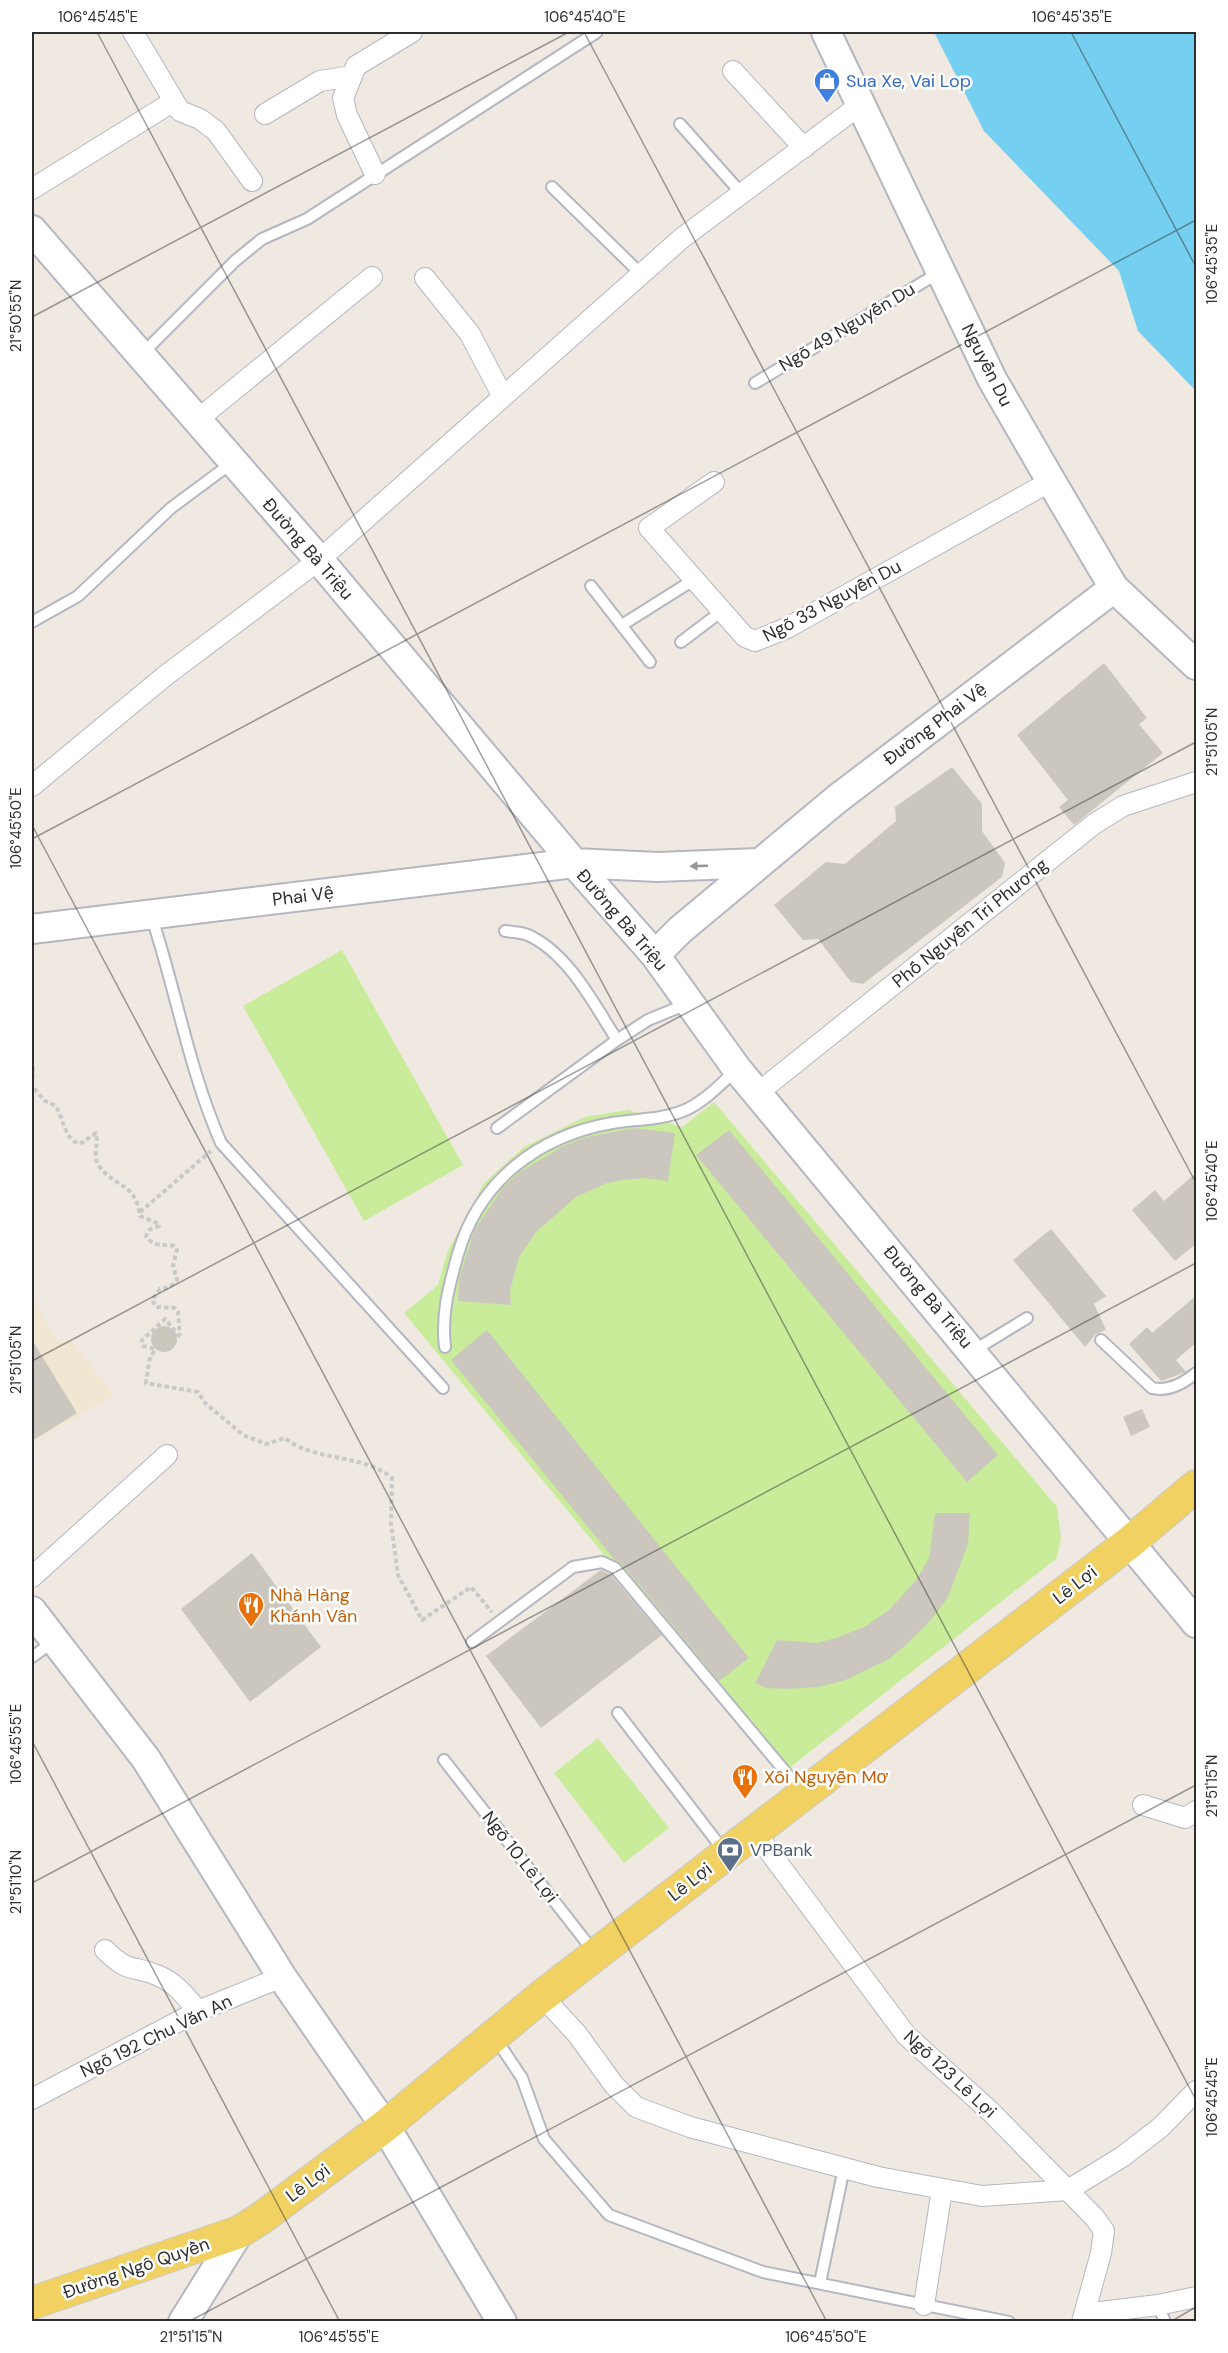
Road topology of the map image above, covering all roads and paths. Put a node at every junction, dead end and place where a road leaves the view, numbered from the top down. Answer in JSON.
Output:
{"nodes":[{"id":1,"x":133,"y":32,"type":"edge"},
{"id":2,"x":412,"y":32,"type":"edge"},
{"id":3,"x":597,"y":32,"type":"edge"},
{"id":4,"x":826,"y":32,"type":"edge"},
{"id":5,"x":733,"y":71,"type":"dead end"},
{"id":6,"x":351,"y":76,"type":"junction"},
{"id":7,"x":174,"y":101,"type":"junction"},
{"id":8,"x":860,"y":105,"type":"junction"},
{"id":9,"x":265,"y":114,"type":"dead end"},
{"id":10,"x":680,"y":124,"type":"dead end"},
{"id":11,"x":804,"y":148,"type":"junction"},
{"id":12,"x":375,"y":174,"type":"junction"},
{"id":13,"x":252,"y":181,"type":"dead end"},
{"id":14,"x":552,"y":187,"type":"dead end"},
{"id":15,"x":32,"y":189,"type":"edge"},
{"id":16,"x":742,"y":194,"type":"junction"},
{"id":17,"x":32,"y":230,"type":"edge"},
{"id":18,"x":940,"y":272,"type":"junction"},
{"id":19,"x":641,"y":274,"type":"junction"},
{"id":20,"x":372,"y":277,"type":"dead end"},
{"id":21,"x":425,"y":278,"type":"dead end"},
{"id":22,"x":141,"y":355,"type":"junction"},
{"id":23,"x":755,"y":383,"type":"dead end"},
{"id":24,"x":503,"y":397,"type":"junction"},
{"id":25,"x":197,"y":420,"type":"junction"},
{"id":26,"x":233,"y":462,"type":"junction"},
{"id":27,"x":1051,"y":481,"type":"junction"},
{"id":28,"x":714,"y":482,"type":"dead end"},
{"id":29,"x":319,"y":560,"type":"junction"},
{"id":30,"x":695,"y":579,"type":"junction"},
{"id":31,"x":591,"y":586,"type":"dead end"},
{"id":32,"x":1114,"y":588,"type":"junction"},
{"id":33,"x":723,"y":611,"type":"junction"},
{"id":34,"x":32,"y":622,"type":"edge"},
{"id":35,"x":622,"y":625,"type":"junction"},
{"id":36,"x":681,"y":642,"type":"dead end"},
{"id":37,"x":650,"y":662,"type":"dead end"},
{"id":38,"x":1197,"y":665,"type":"edge"},
{"id":39,"x":1197,"y":782,"type":"edge"},
{"id":40,"x":32,"y":786,"type":"edge"},
{"id":41,"x":574,"y":863,"type":"junction"},
{"id":42,"x":758,"y":863,"type":"junction"},
{"id":43,"x":151,"y":915,"type":"junction"},
{"id":44,"x":32,"y":929,"type":"edge"},
{"id":45,"x":505,"y":931,"type":"dead end"},
{"id":46,"x":655,"y":955,"type":"junction"},
{"id":47,"x":690,"y":1003,"type":"junction"},
{"id":48,"x":616,"y":1040,"type":"junction"},
{"id":49,"x":33,"y":1067,"type":"edge"},
{"id":50,"x":737,"y":1069,"type":"junction"},
{"id":51,"x":759,"y":1092,"type":"junction"},
{"id":52,"x":497,"y":1128,"type":"dead end"},
{"id":53,"x":221,"y":1143,"type":"junction"},
{"id":54,"x":140,"y":1212,"type":"junction"},
{"id":55,"x":1027,"y":1318,"type":"dead end"},
{"id":56,"x":1101,"y":1340,"type":"dead end"},
{"id":57,"x":445,"y":1347,"type":"dead end"},
{"id":58,"x":972,"y":1351,"type":"junction"},
{"id":59,"x":1197,"y":1373,"type":"edge"},
{"id":60,"x":443,"y":1388,"type":"dead end"},
{"id":61,"x":167,"y":1455,"type":"dead end"},
{"id":62,"x":1197,"y":1486,"type":"edge"},
{"id":63,"x":1130,"y":1542,"type":"junction"},
{"id":64,"x":32,"y":1577,"type":"edge"},
{"id":65,"x":32,"y":1611,"type":"edge"},
{"id":66,"x":501,"y":1621,"type":"junction"},
{"id":67,"x":1197,"y":1623,"type":"edge"},
{"id":68,"x":55,"y":1640,"type":"junction"},
{"id":69,"x":472,"y":1642,"type":"dead end"},
{"id":70,"x":32,"y":1657,"type":"edge"},
{"id":71,"x":618,"y":1713,"type":"dead end"},
{"id":72,"x":444,"y":1760,"type":"dead end"},
{"id":73,"x":803,"y":1793,"type":"junction"},
{"id":74,"x":1143,"y":1806,"type":"dead end"},
{"id":75,"x":1197,"y":1811,"type":"edge"},
{"id":76,"x":754,"y":1831,"type":"junction"},
{"id":77,"x":726,"y":1854,"type":"junction"},
{"id":78,"x":105,"y":1950,"type":"dead end"},
{"id":79,"x":596,"y":1955,"type":"junction"},
{"id":80,"x":282,"y":1977,"type":"junction"},
{"id":81,"x":542,"y":1996,"type":"junction"},
{"id":82,"x":198,"y":2011,"type":"junction"},
{"id":83,"x":494,"y":2036,"type":"junction"},
{"id":84,"x":1197,"y":2091,"type":"edge"},
{"id":85,"x":32,"y":2099,"type":"edge"},
{"id":86,"x":385,"y":2126,"type":"junction"},
{"id":87,"x":844,"y":2168,"type":"junction"},
{"id":88,"x":942,"y":2189,"type":"junction"},
{"id":89,"x":1068,"y":2190,"type":"junction"},
{"id":90,"x":239,"y":2232,"type":"junction"},
{"id":91,"x":820,"y":2283,"type":"junction"},
{"id":92,"x":1197,"y":2297,"type":"edge"},
{"id":93,"x":32,"y":2303,"type":"edge"},
{"id":94,"x":924,"y":2305,"type":"junction"},
{"id":95,"x":1162,"y":2313,"type":"edge"},
{"id":96,"x":1083,"y":2318,"type":"edge"},
{"id":97,"x":183,"y":2322,"type":"edge"},
{"id":98,"x":502,"y":2322,"type":"edge"},
{"id":99,"x":1009,"y":2322,"type":"edge"}],
"edges":[{"from":1,"to":7,"type":"street"},
{"from":2,"to":6,"type":"street"},
{"from":3,"to":12,"type":"lane"},
{"from":4,"to":8,"type":"main road","name":"Nguyễn Du"},
{"from":5,"to":11,"type":"street"},
{"from":6,"to":9,"type":"street"},
{"from":6,"to":12,"type":"street"},
{"from":7,"to":13,"type":"street"},
{"from":7,"to":15,"type":"street"},
{"from":8,"to":11,"type":"street"},
{"from":8,"to":18,"type":"main road","name":"Nguyễn Du"},
{"from":10,"to":16,"type":"lane"},
{"from":11,"to":16,"type":"street"},
{"from":12,"to":22,"type":"lane"},
{"from":14,"to":19,"type":"lane"},
{"from":16,"to":19,"type":"street"},
{"from":17,"to":22,"type":"main road","name":"Đường Bà Triệu"},
{"from":18,"to":23,"type":"lane","name":"Ngõ 49 Nguyễn Du"},
{"from":18,"to":27,"type":"main road","name":"Nguyễn Du"},
{"from":19,"to":24,"type":"street"},
{"from":20,"to":25,"type":"street"},
{"from":21,"to":24,"type":"street"},
{"from":22,"to":25,"type":"main road","name":"Đường Bà Triệu"},
{"from":24,"to":29,"type":"street"},
{"from":25,"to":26,"type":"main road","name":"Đường Bà Triệu"},
{"from":26,"to":29,"type":"main road","name":"Đường Bà Triệu"},
{"from":26,"to":34,"type":"lane"},
{"from":27,"to":32,"type":"main road","name":"Nguyễn Du"},
{"from":27,"to":33,"type":"street","name":"Ngõ 33 Nguyễn Du"},
{"from":28,"to":30,"type":"street","name":"Ngõ 33 Nguyễn Du"},
{"from":29,"to":40,"type":"street"},
{"from":29,"to":41,"type":"main road","name":"Đường Bà Triệu"},
{"from":30,"to":33,"type":"street","name":"Ngõ 33 Nguyễn Du"},
{"from":30,"to":35,"type":"lane"},
{"from":31,"to":35,"type":"lane"},
{"from":32,"to":38,"type":"main road","name":"Nguyễn Du"},
{"from":32,"to":42,"type":"main road","name":"Đường Phai Vệ"},
{"from":33,"to":36,"type":"lane"},
{"from":35,"to":37,"type":"lane"},
{"from":39,"to":51,"type":"street","name":"Phố Nguyễn Tri Phương"},
{"from":42,"to":41,"type":"main road","one_way":true},
{"from":41,"to":43,"type":"main road","name":"Phai Vệ"},
{"from":41,"to":46,"type":"main road","name":"Đường Bà Triệu"},
{"from":42,"to":46,"type":"main road","name":"Đường Phai Vệ"},
{"from":43,"to":44,"type":"main road","name":"Phai Vệ"},
{"from":43,"to":53,"type":"lane"},
{"from":45,"to":48,"type":"lane"},
{"from":46,"to":47,"type":"main road","name":"Đường Bà Triệu"},
{"from":47,"to":48,"type":"lane"},
{"from":47,"to":50,"type":"main road","name":"Đường Bà Triệu"},
{"from":48,"to":52,"type":"lane"},
{"from":49,"to":54,"type":"path"},
{"from":50,"to":51,"type":"main road","name":"Đường Bà Triệu"},
{"from":50,"to":57,"type":"lane"},
{"from":51,"to":58,"type":"main road","name":"Đường Bà Triệu"},
{"from":53,"to":54,"type":"path"},
{"from":53,"to":60,"type":"lane"},
{"from":54,"to":66,"type":"path"},
{"from":55,"to":58,"type":"lane"},
{"from":56,"to":59,"type":"lane"},
{"from":58,"to":63,"type":"main road","name":"Đường Bà Triệu"},
{"from":61,"to":64,"type":"street"},
{"from":62,"to":63,"type":"main road","name":"Lê Lợi"},
{"from":63,"to":67,"type":"main road","name":"Đường Bà Triệu"},
{"from":63,"to":73,"type":"main road","name":"Lê Lợi"},
{"from":65,"to":68,"type":"main road"},
{"from":66,"to":69,"type":"lane"},
{"from":66,"to":73,"type":"lane"},
{"from":68,"to":70,"type":"lane"},
{"from":68,"to":80,"type":"main road"},
{"from":71,"to":77,"type":"lane"},
{"from":72,"to":79,"type":"lane","name":"Ngõ 10 Lê Lợi"},
{"from":73,"to":76,"type":"main road","name":"Lê Lợi"},
{"from":74,"to":75,"type":"street"},
{"from":76,"to":77,"type":"main road","name":"Lê Lợi"},
{"from":76,"to":89,"type":"street","name":"Ngõ 123 Lê Lợi"},
{"from":77,"to":79,"type":"main road","name":"Lê Lợi"},
{"from":78,"to":82,"type":"street"},
{"from":79,"to":81,"type":"main road","name":"Lê Lợi"},
{"from":80,"to":82,"type":"street","name":"Ngõ 192 Chu Văn An"},
{"from":80,"to":86,"type":"main road"},
{"from":81,"to":83,"type":"main road","name":"Lê Lợi"},
{"from":81,"to":87,"type":"street"},
{"from":82,"to":85,"type":"street","name":"Ngõ 192 Chu Văn An"},
{"from":83,"to":86,"type":"main road","name":"Lê Lợi"},
{"from":83,"to":91,"type":"lane"},
{"from":84,"to":89,"type":"street"},
{"from":86,"to":90,"type":"main road","name":"Lê Lợi"},
{"from":86,"to":98,"type":"main road"},
{"from":87,"to":88,"type":"street"},
{"from":87,"to":91,"type":"lane"},
{"from":88,"to":89,"type":"street"},
{"from":88,"to":94,"type":"street"},
{"from":89,"to":96,"type":"street","name":"Ngõ 123 Lê Lợi"},
{"from":90,"to":93,"type":"main road","name":"Đường Ngô Quyền"},
{"from":90,"to":97,"type":"main road"},
{"from":91,"to":94,"type":"lane"},
{"from":92,"to":95,"type":"street"},
{"from":94,"to":99,"type":"lane"},
{"from":95,"to":96,"type":"street"}]}
